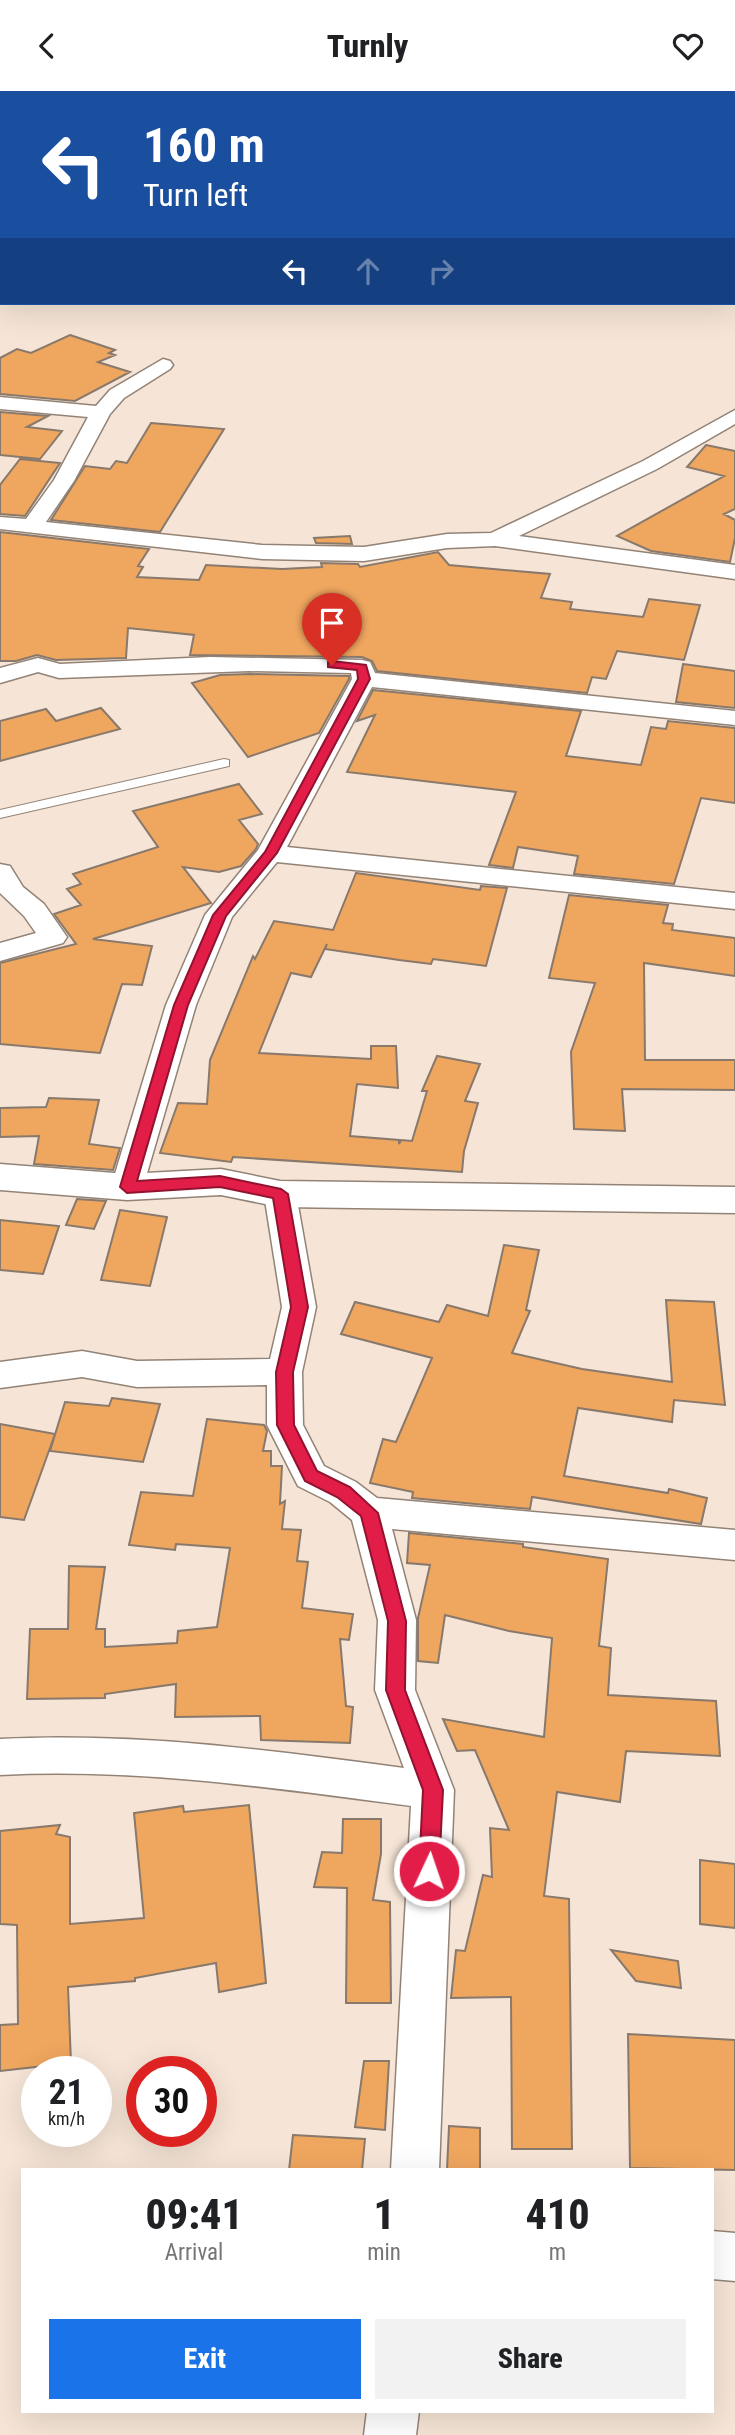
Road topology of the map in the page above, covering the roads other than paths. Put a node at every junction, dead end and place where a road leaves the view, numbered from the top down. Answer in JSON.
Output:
{"nodes":[{"id":1,"x":163,"y":365,"type":"dead end"},
{"id":2,"x":0,"y":403,"type":"edge"},
{"id":3,"x":101,"y":412,"type":"junction"},
{"id":4,"x":735,"y":416,"type":"edge"},
{"id":5,"x":0,"y":523,"type":"edge"},
{"id":6,"x":31,"y":527,"type":"junction"},
{"id":7,"x":495,"y":539,"type":"junction"},
{"id":8,"x":735,"y":572,"type":"edge"},
{"id":9,"x":0,"y":676,"type":"edge"},
{"id":10,"x":364,"y":679,"type":"junction"},
{"id":11,"x":735,"y":718,"type":"edge"},
{"id":12,"x":224,"y":764,"type":"dead end"},
{"id":13,"x":0,"y":814,"type":"edge"},
{"id":14,"x":270,"y":853,"type":"junction"},
{"id":15,"x":0,"y":872,"type":"edge"},
{"id":16,"x":735,"y":901,"type":"edge"},
{"id":17,"x":0,"y":952,"type":"edge"},
{"id":18,"x":0,"y":1177,"type":"edge"},
{"id":19,"x":127,"y":1187,"type":"junction"},
{"id":20,"x":281,"y":1194,"type":"junction"},
{"id":21,"x":735,"y":1200,"type":"edge"},
{"id":22,"x":285,"y":1372,"type":"junction"},
{"id":23,"x":0,"y":1375,"type":"edge"},
{"id":24,"x":369,"y":1513,"type":"junction"},
{"id":25,"x":735,"y":1545,"type":"edge"},
{"id":26,"x":0,"y":1757,"type":"edge"},
{"id":27,"x":433,"y":1790,"type":"junction"},
{"id":28,"x":415,"y":2168,"type":"edge"},
{"id":29,"x":714,"y":2255,"type":"edge"},
{"id":30,"x":735,"y":2257,"type":"edge"},
{"id":31,"x":393,"y":2413,"type":"edge"},
{"id":32,"x":390,"y":2435,"type":"edge"}],
"edges":[{"from":1,"to":3,"type":"street"},
{"from":2,"to":3,"type":"street"},
{"from":3,"to":6,"type":"street"},
{"from":4,"to":7,"type":"street"},
{"from":5,"to":6,"type":"street"},
{"from":6,"to":7,"type":"street"},
{"from":7,"to":8,"type":"street"},
{"from":9,"to":10,"type":"street"},
{"from":10,"to":11,"type":"street"},
{"from":10,"to":14,"type":"street"},
{"from":12,"to":13,"type":"lane"},
{"from":14,"to":16,"type":"street"},
{"from":14,"to":19,"type":"street"},
{"from":15,"to":17,"type":"street"},
{"from":18,"to":19,"type":"street"},
{"from":19,"to":20,"type":"street"},
{"from":20,"to":21,"type":"street"},
{"from":20,"to":22,"type":"street"},
{"from":22,"to":23,"type":"street"},
{"from":22,"to":24,"type":"street"},
{"from":24,"to":25,"type":"street"},
{"from":24,"to":27,"type":"street"},
{"from":26,"to":27,"type":"street"},
{"from":27,"to":28,"type":"street"},
{"from":29,"to":30,"type":"street"},
{"from":31,"to":32,"type":"street"}]}
